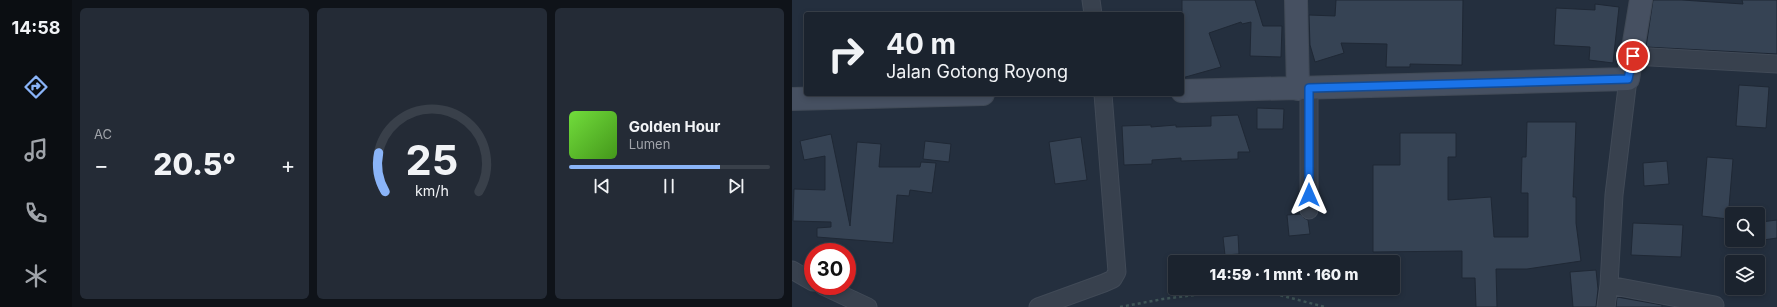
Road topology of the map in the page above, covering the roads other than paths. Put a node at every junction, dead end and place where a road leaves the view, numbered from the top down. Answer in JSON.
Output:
{"nodes":[{"id":1,"x":1091,"y":0,"type":"edge"},
{"id":2,"x":1296,"y":0,"type":"edge"},
{"id":3,"x":1641,"y":0,"type":"edge"},
{"id":4,"x":1093,"y":12,"type":"edge"},
{"id":5,"x":1633,"y":56,"type":"junction"},
{"id":6,"x":1777,"y":64,"type":"edge"},
{"id":7,"x":1628,"y":79,"type":"junction"},
{"id":8,"x":1303,"y":89,"type":"junction"},
{"id":9,"x":1184,"y":91,"type":"edge"},
{"id":10,"x":907,"y":96,"type":"edge"},
{"id":11,"x":1103,"y":96,"type":"edge"},
{"id":12,"x":792,"y":99,"type":"edge"},
{"id":13,"x":1309,"y":210,"type":"dead end"},
{"id":14,"x":792,"y":270,"type":"edge"},
{"id":15,"x":804,"y":277,"type":"edge"},
{"id":16,"x":1609,"y":285,"type":"junction"},
{"id":17,"x":842,"y":295,"type":"edge"},
{"id":18,"x":1715,"y":305,"type":"dead end"},
{"id":19,"x":868,"y":307,"type":"edge"},
{"id":20,"x":1038,"y":307,"type":"edge"},
{"id":21,"x":1606,"y":307,"type":"edge"}],
"edges":[{"from":1,"to":4,"type":"street"},
{"from":2,"to":8,"type":"main road"},
{"from":3,"to":5,"type":"main road"},
{"from":5,"to":6,"type":"street"},
{"from":5,"to":7,"type":"main road"},
{"from":7,"to":8,"type":"main road"},
{"from":7,"to":16,"type":"street"},
{"from":8,"to":9,"type":"main road"},
{"from":8,"to":13,"type":"street"},
{"from":10,"to":12,"type":"main road"},
{"from":11,"to":20,"type":"street"},
{"from":14,"to":15,"type":"street"},
{"from":16,"to":18,"type":"street"},
{"from":16,"to":21,"type":"street"},
{"from":17,"to":19,"type":"street"}]}
